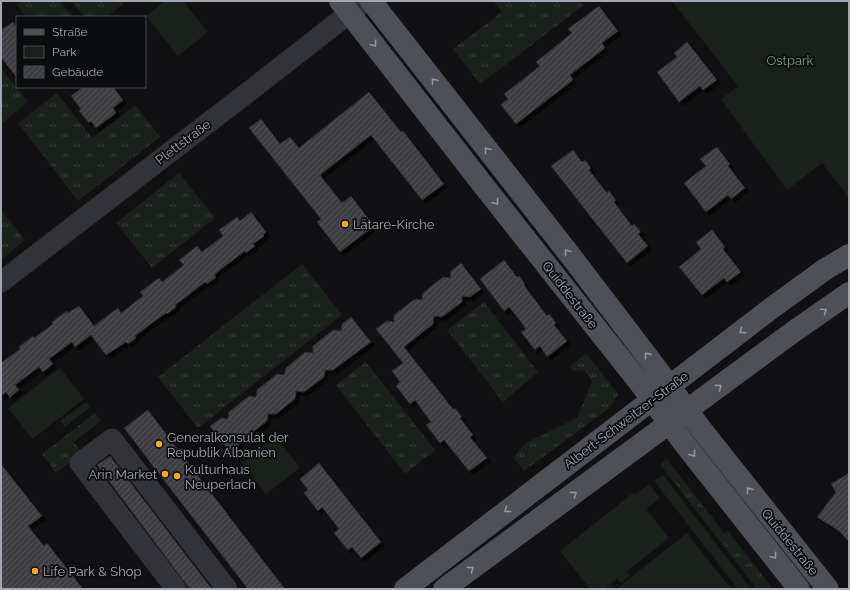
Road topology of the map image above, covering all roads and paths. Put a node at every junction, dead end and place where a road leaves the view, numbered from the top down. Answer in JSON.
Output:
{"nodes":[{"id":1,"x":371,"y":1,"type":"edge"},
{"id":2,"x":352,"y":5,"type":"edge"},
{"id":3,"x":849,"y":255,"type":"edge"},
{"id":4,"x":1,"y":282,"type":"edge"},
{"id":5,"x":849,"y":293,"type":"edge"},
{"id":6,"x":670,"y":386,"type":"junction"},
{"id":7,"x":652,"y":400,"type":"junction"},
{"id":8,"x":687,"y":410,"type":"junction"},
{"id":9,"x":670,"y":423,"type":"junction"},
{"id":10,"x":176,"y":589,"type":"edge"},
{"id":11,"x":227,"y":589,"type":"edge"},
{"id":12,"x":405,"y":589,"type":"edge"},
{"id":13,"x":444,"y":589,"type":"edge"},
{"id":14,"x":799,"y":589,"type":"edge"},
{"id":15,"x":828,"y":589,"type":"edge"}],
"edges":[{"from":6,"to":1,"type":"main road","name":"Quiddestraße","one_way":true},
{"from":2,"to":4,"type":"street","name":"Plettstraße"},
{"from":2,"to":7,"type":"main road","name":"Quiddestraße","one_way":true},
{"from":3,"to":6,"type":"main road","name":"Albert-Schweitzer-Straße","one_way":true},
{"from":8,"to":5,"type":"main road","one_way":true},
{"from":6,"to":7,"type":"main road","name":"Albert-Schweitzer-Straße"},
{"from":6,"to":8,"type":"main road","name":"Quiddestraße"},
{"from":7,"to":9,"type":"main road","name":"Quiddestraße"},
{"from":7,"to":12,"type":"main road","name":"Albert-Schweitzer-Straße","one_way":true},
{"from":8,"to":9,"type":"main road"},
{"from":15,"to":8,"type":"main road","name":"Quiddestraße","one_way":true},
{"from":13,"to":9,"type":"main road","one_way":true},
{"from":9,"to":14,"type":"main road","name":"Quiddestraße","one_way":true},
{"from":10,"to":11,"type":"street"}]}
